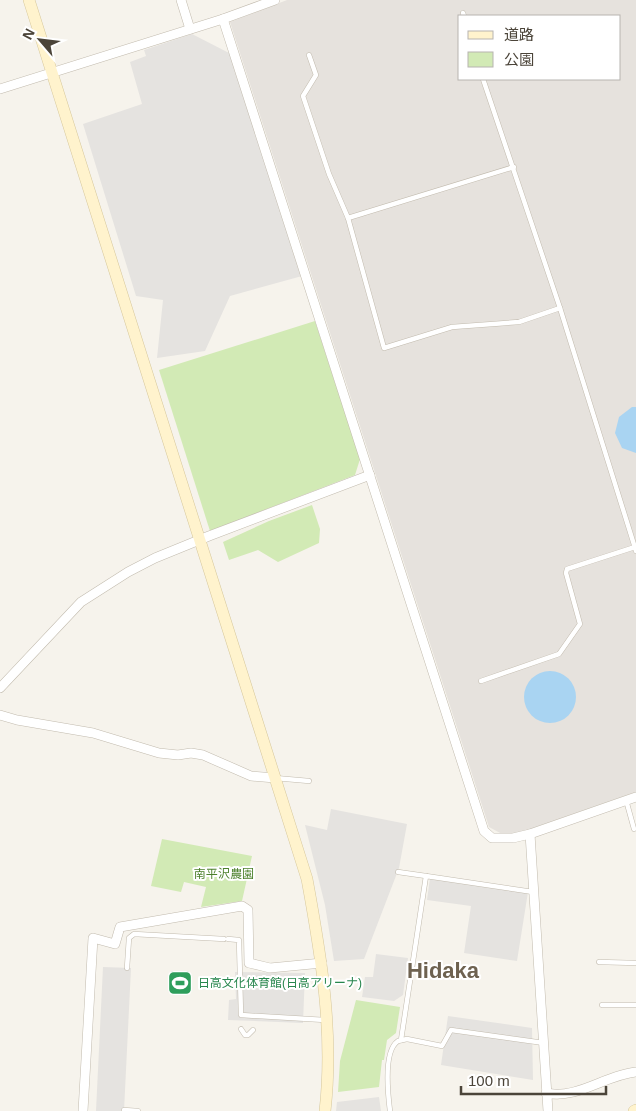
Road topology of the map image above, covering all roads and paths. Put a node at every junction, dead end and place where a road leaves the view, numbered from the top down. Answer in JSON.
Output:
{"nodes":[{"id":1,"x":29,"y":0,"type":"edge"},
{"id":2,"x":181,"y":0,"type":"edge"},
{"id":3,"x":275,"y":0,"type":"edge"},
{"id":4,"x":223,"y":19,"type":"junction"},
{"id":5,"x":190,"y":30,"type":"junction"},
{"id":6,"x":309,"y":55,"type":"dead end"},
{"id":7,"x":53,"y":72,"type":"junction"},
{"id":8,"x":482,"y":80,"type":"edge"},
{"id":9,"x":0,"y":89,"type":"edge"},
{"id":10,"x":514,"y":167,"type":"junction"},
{"id":11,"x":348,"y":218,"type":"junction"},
{"id":12,"x":560,"y":308,"type":"junction"},
{"id":13,"x":370,"y":475,"type":"junction"},
{"id":14,"x":200,"y":540,"type":"junction"},
{"id":15,"x":635,"y":549,"type":"edge"},
{"id":16,"x":481,"y":681,"type":"dead end"},
{"id":17,"x":0,"y":688,"type":"edge"},
{"id":18,"x":0,"y":715,"type":"edge"},
{"id":19,"x":275,"y":778,"type":"junction"},
{"id":20,"x":309,"y":781,"type":"dead end"},
{"id":21,"x":636,"y":797,"type":"edge"},
{"id":22,"x":626,"y":800,"type":"junction"},
{"id":23,"x":634,"y":829,"type":"dead end"},
{"id":24,"x":530,"y":834,"type":"junction"},
{"id":25,"x":398,"y":872,"type":"dead end"},
{"id":26,"x":426,"y":876,"type":"junction"},
{"id":27,"x":534,"y":892,"type":"junction"},
{"id":28,"x":599,"y":962,"type":"dead end"},
{"id":29,"x":322,"y":963,"type":"junction"},
{"id":30,"x":636,"y":963,"type":"edge"},
{"id":31,"x":127,"y":968,"type":"dead end"},
{"id":32,"x":602,"y":1005,"type":"dead end"},
{"id":33,"x":636,"y":1005,"type":"edge"},
{"id":34,"x":240,"y":1016,"type":"junction"},
{"id":35,"x":254,"y":1016,"type":"junction"},
{"id":36,"x":327,"y":1020,"type":"junction"},
{"id":37,"x":240,"y":1022,"type":"dead end"},
{"id":38,"x":254,"y":1023,"type":"dead end"},
{"id":39,"x":241,"y":1029,"type":"dead end"},
{"id":40,"x":254,"y":1030,"type":"dead end"},
{"id":41,"x":402,"y":1040,"type":"junction"},
{"id":42,"x":545,"y":1043,"type":"junction"},
{"id":43,"x":636,"y":1072,"type":"edge"},
{"id":44,"x":546,"y":1093,"type":"junction"},
{"id":45,"x":636,"y":1106,"type":"edge"},
{"id":46,"x":124,"y":1110,"type":"edge"},
{"id":47,"x":83,"y":1111,"type":"edge"},
{"id":48,"x":138,"y":1111,"type":"edge"},
{"id":49,"x":325,"y":1111,"type":"edge"},
{"id":50,"x":390,"y":1111,"type":"edge"},
{"id":51,"x":548,"y":1111,"type":"edge"},
{"id":52,"x":635,"y":1111,"type":"edge"}],
"edges":[{"from":1,"to":7,"type":"street"},
{"from":2,"to":5,"type":"street"},
{"from":3,"to":4,"type":"street"},
{"from":4,"to":5,"type":"street"},
{"from":4,"to":13,"type":"street"},
{"from":5,"to":7,"type":"street"},
{"from":6,"to":11,"type":"lane"},
{"from":7,"to":9,"type":"street"},
{"from":7,"to":14,"type":"street"},
{"from":8,"to":10,"type":"lane"},
{"from":10,"to":11,"type":"lane"},
{"from":10,"to":12,"type":"lane"},
{"from":11,"to":12,"type":"lane"},
{"from":12,"to":15,"type":"lane"},
{"from":13,"to":14,"type":"street"},
{"from":13,"to":24,"type":"street"},
{"from":14,"to":17,"type":"street"},
{"from":14,"to":19,"type":"street"},
{"from":15,"to":16,"type":"lane"},
{"from":18,"to":19,"type":"street"},
{"from":19,"to":20,"type":"lane"},
{"from":19,"to":29,"type":"street"},
{"from":21,"to":22,"type":"street"},
{"from":22,"to":23,"type":"lane"},
{"from":22,"to":24,"type":"street"},
{"from":24,"to":27,"type":"street"},
{"from":25,"to":26,"type":"lane"},
{"from":26,"to":27,"type":"lane"},
{"from":26,"to":41,"type":"lane"},
{"from":27,"to":42,"type":"street"},
{"from":28,"to":30,"type":"lane"},
{"from":29,"to":36,"type":"street"},
{"from":29,"to":47,"type":"street"},
{"from":31,"to":34,"type":"lane"},
{"from":32,"to":33,"type":"lane"},
{"from":34,"to":35,"type":"lane"},
{"from":34,"to":37,"type":"lane"},
{"from":35,"to":36,"type":"lane"},
{"from":35,"to":38,"type":"lane"},
{"from":36,"to":49,"type":"street"},
{"from":39,"to":40,"type":"lane"},
{"from":41,"to":42,"type":"lane"},
{"from":41,"to":50,"type":"lane"},
{"from":42,"to":44,"type":"street"},
{"from":43,"to":44,"type":"street"},
{"from":44,"to":51,"type":"street"},
{"from":45,"to":52,"type":"street"},
{"from":46,"to":48,"type":"lane"}]}
